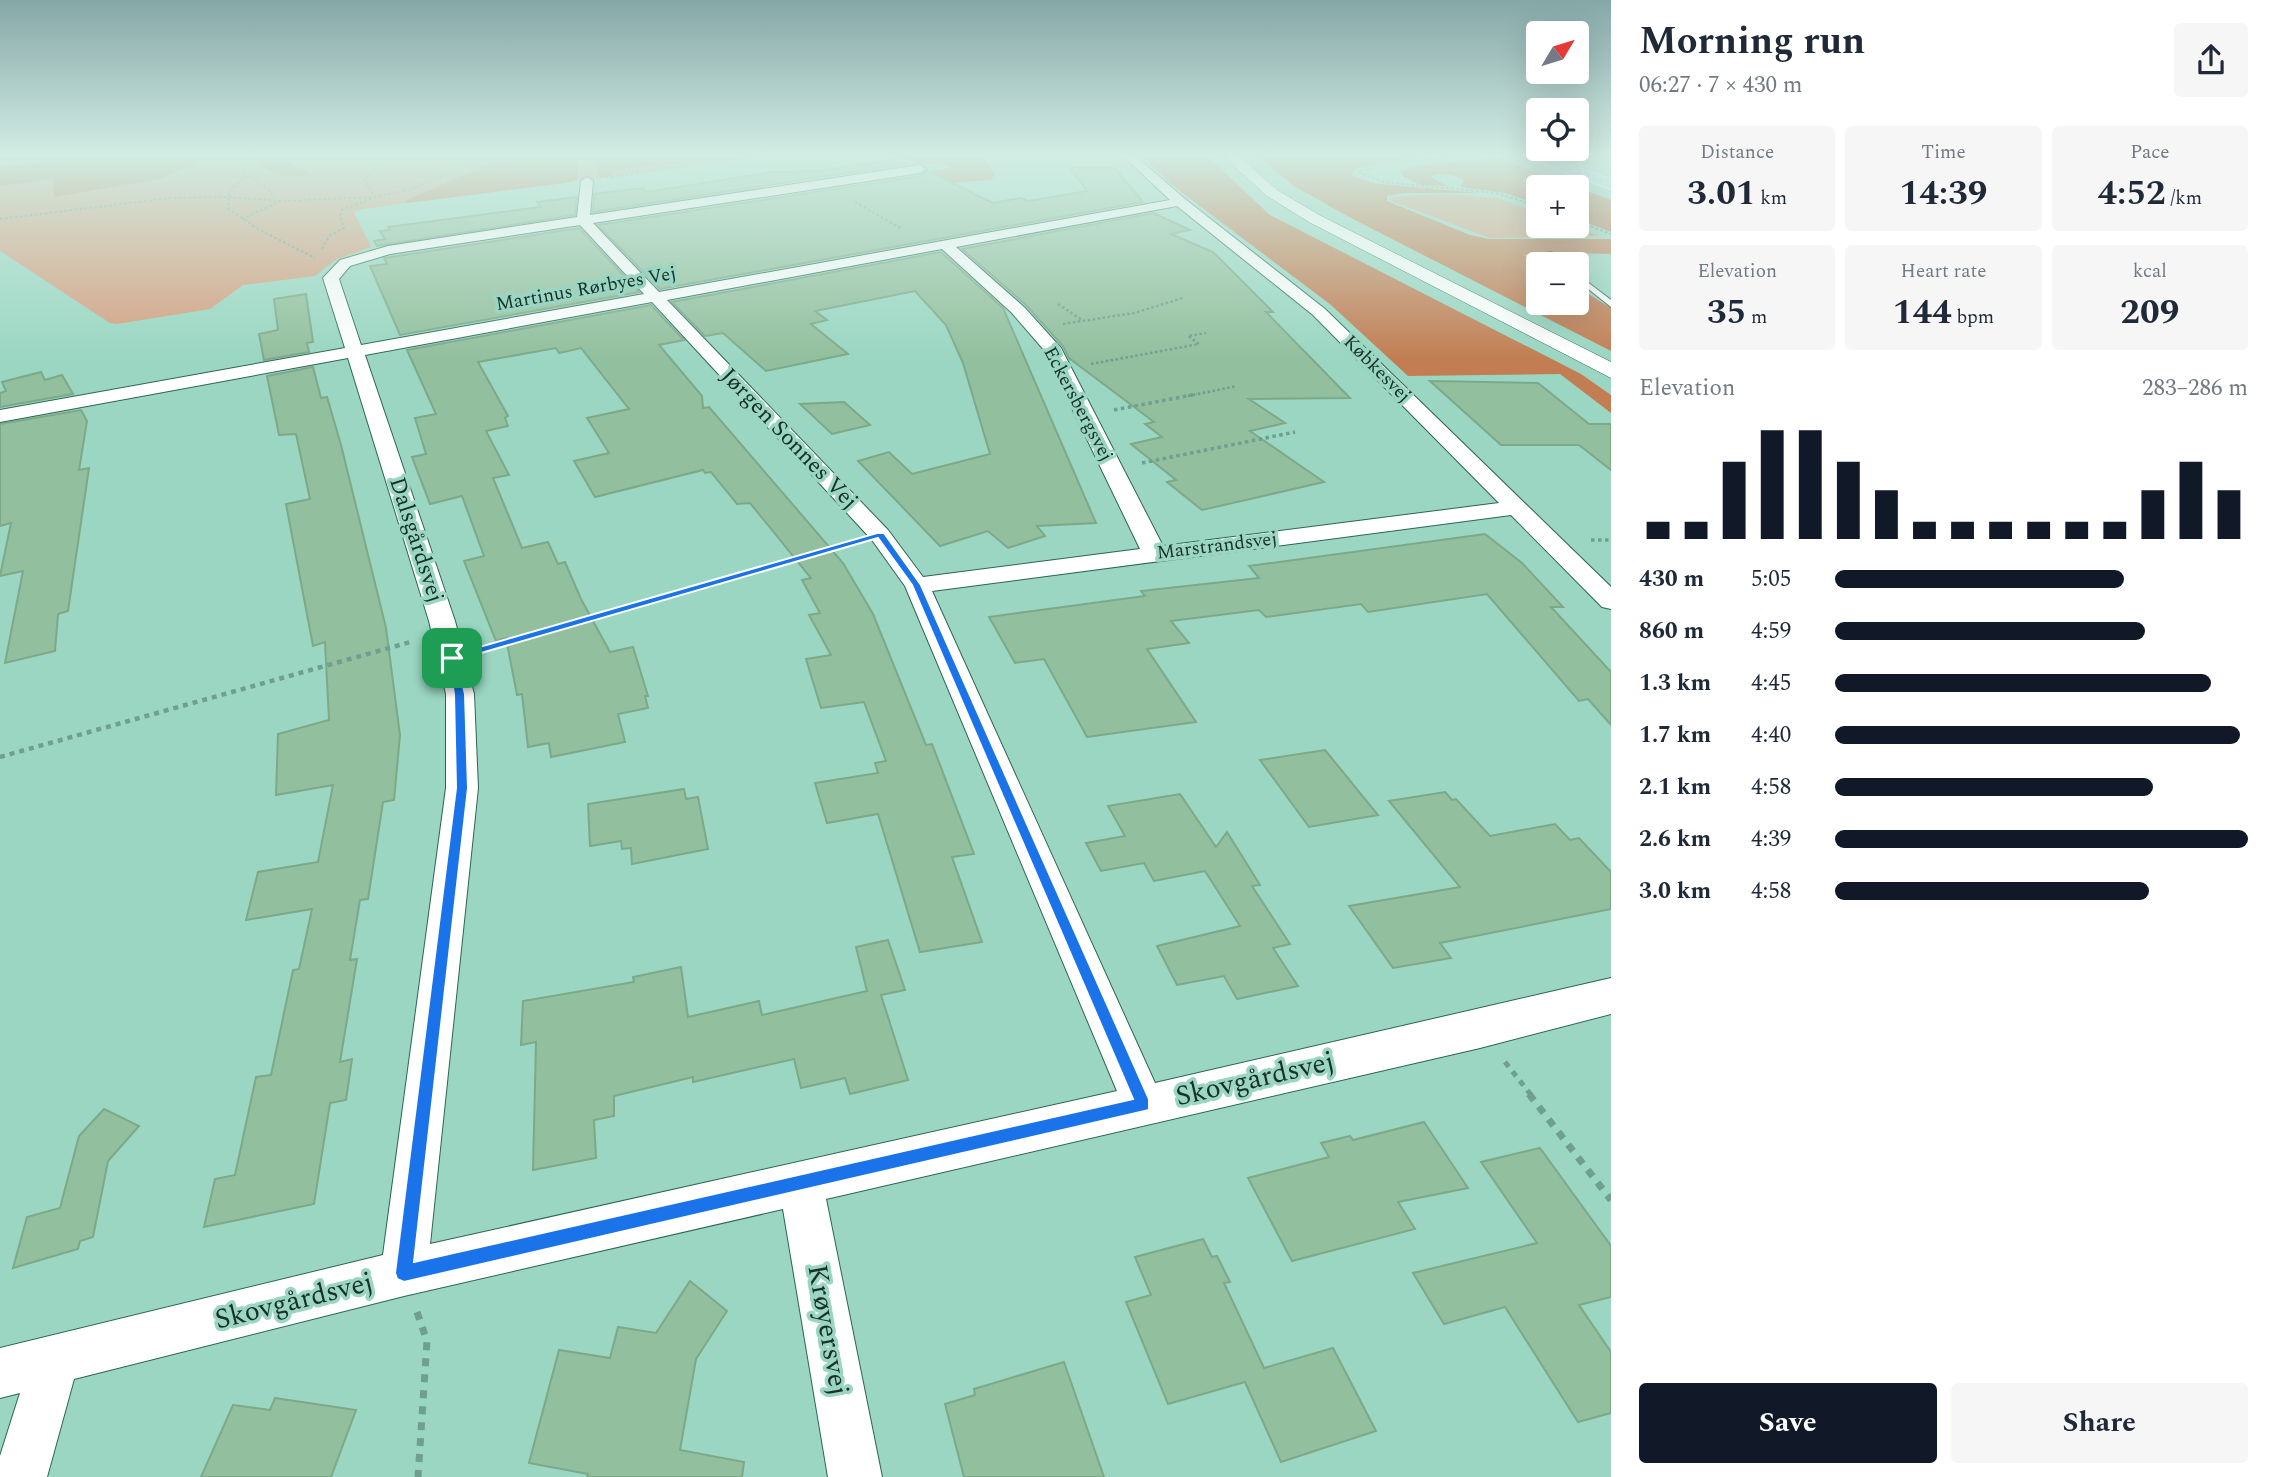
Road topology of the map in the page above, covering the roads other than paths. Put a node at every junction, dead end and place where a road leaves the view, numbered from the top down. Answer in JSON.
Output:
{"nodes":[{"id":1,"x":564,"y":223,"type":"edge"},
{"id":2,"x":586,"y":223,"type":"edge"},
{"id":3,"x":1066,"y":223,"type":"edge"},
{"id":4,"x":1206,"y":223,"type":"edge"},
{"id":5,"x":1323,"y":223,"type":"edge"},
{"id":6,"x":940,"y":246,"type":"junction"},
{"id":7,"x":1589,"y":286,"type":"edge"},
{"id":8,"x":654,"y":298,"type":"junction"},
{"id":9,"x":1611,"y":304,"type":"edge"},
{"id":10,"x":354,"y":352,"type":"junction"},
{"id":11,"x":1611,"y":371,"type":"edge"},
{"id":12,"x":0,"y":416,"type":"edge"},
{"id":13,"x":1517,"y":508,"type":"junction"},
{"id":14,"x":1155,"y":554,"type":"junction"},
{"id":15,"x":917,"y":585,"type":"junction"},
{"id":16,"x":1611,"y":601,"type":"edge"},
{"id":17,"x":1611,"y":996,"type":"edge"},
{"id":18,"x":1143,"y":1104,"type":"junction"},
{"id":19,"x":801,"y":1183,"type":"junction"},
{"id":20,"x":404,"y":1273,"type":"junction"},
{"id":21,"x":55,"y":1360,"type":"junction"},
{"id":22,"x":0,"y":1373,"type":"edge"},
{"id":23,"x":20,"y":1477,"type":"edge"},
{"id":24,"x":855,"y":1477,"type":"edge"}],
"edges":[{"from":1,"to":10,"type":"street","name":"Dalsgårdsvej"},
{"from":2,"to":8,"type":"street","name":"Jørgen Sonnes Vej"},
{"from":3,"to":6,"type":"street","name":"Martinus Rørbyes Vej"},
{"from":4,"to":13,"type":"street","name":"Købkesvej"},
{"from":5,"to":11,"type":"street"},
{"from":6,"to":8,"type":"street","name":"Martinus Rørbyes Vej"},
{"from":6,"to":14,"type":"street","name":"Eckersbergsvej"},
{"from":7,"to":9,"type":"lane"},
{"from":8,"to":10,"type":"street","name":"Martinus Rørbyes Vej"},
{"from":8,"to":15,"type":"street","name":"Jørgen Sonnes Vej"},
{"from":10,"to":12,"type":"street","name":"Martinus Rørbyes Vej"},
{"from":10,"to":20,"type":"street","name":"Dalsgårdsvej"},
{"from":13,"to":14,"type":"street","name":"Marstrandsvej"},
{"from":13,"to":16,"type":"street","name":"Købkesvej"},
{"from":14,"to":15,"type":"street","name":"Marstrandsvej"},
{"from":15,"to":18,"type":"street","name":"Jørgen Sonnes Vej"},
{"from":17,"to":18,"type":"street","name":"Skovgårdsvej"},
{"from":18,"to":19,"type":"street","name":"Skovgårdsvej"},
{"from":19,"to":20,"type":"street","name":"Skovgårdsvej"},
{"from":19,"to":24,"type":"street","name":"Krøyersvej"},
{"from":20,"to":21,"type":"street","name":"Skovgårdsvej"},
{"from":21,"to":22,"type":"street","name":"Skovgårdsvej"},
{"from":21,"to":23,"type":"street"}]}
